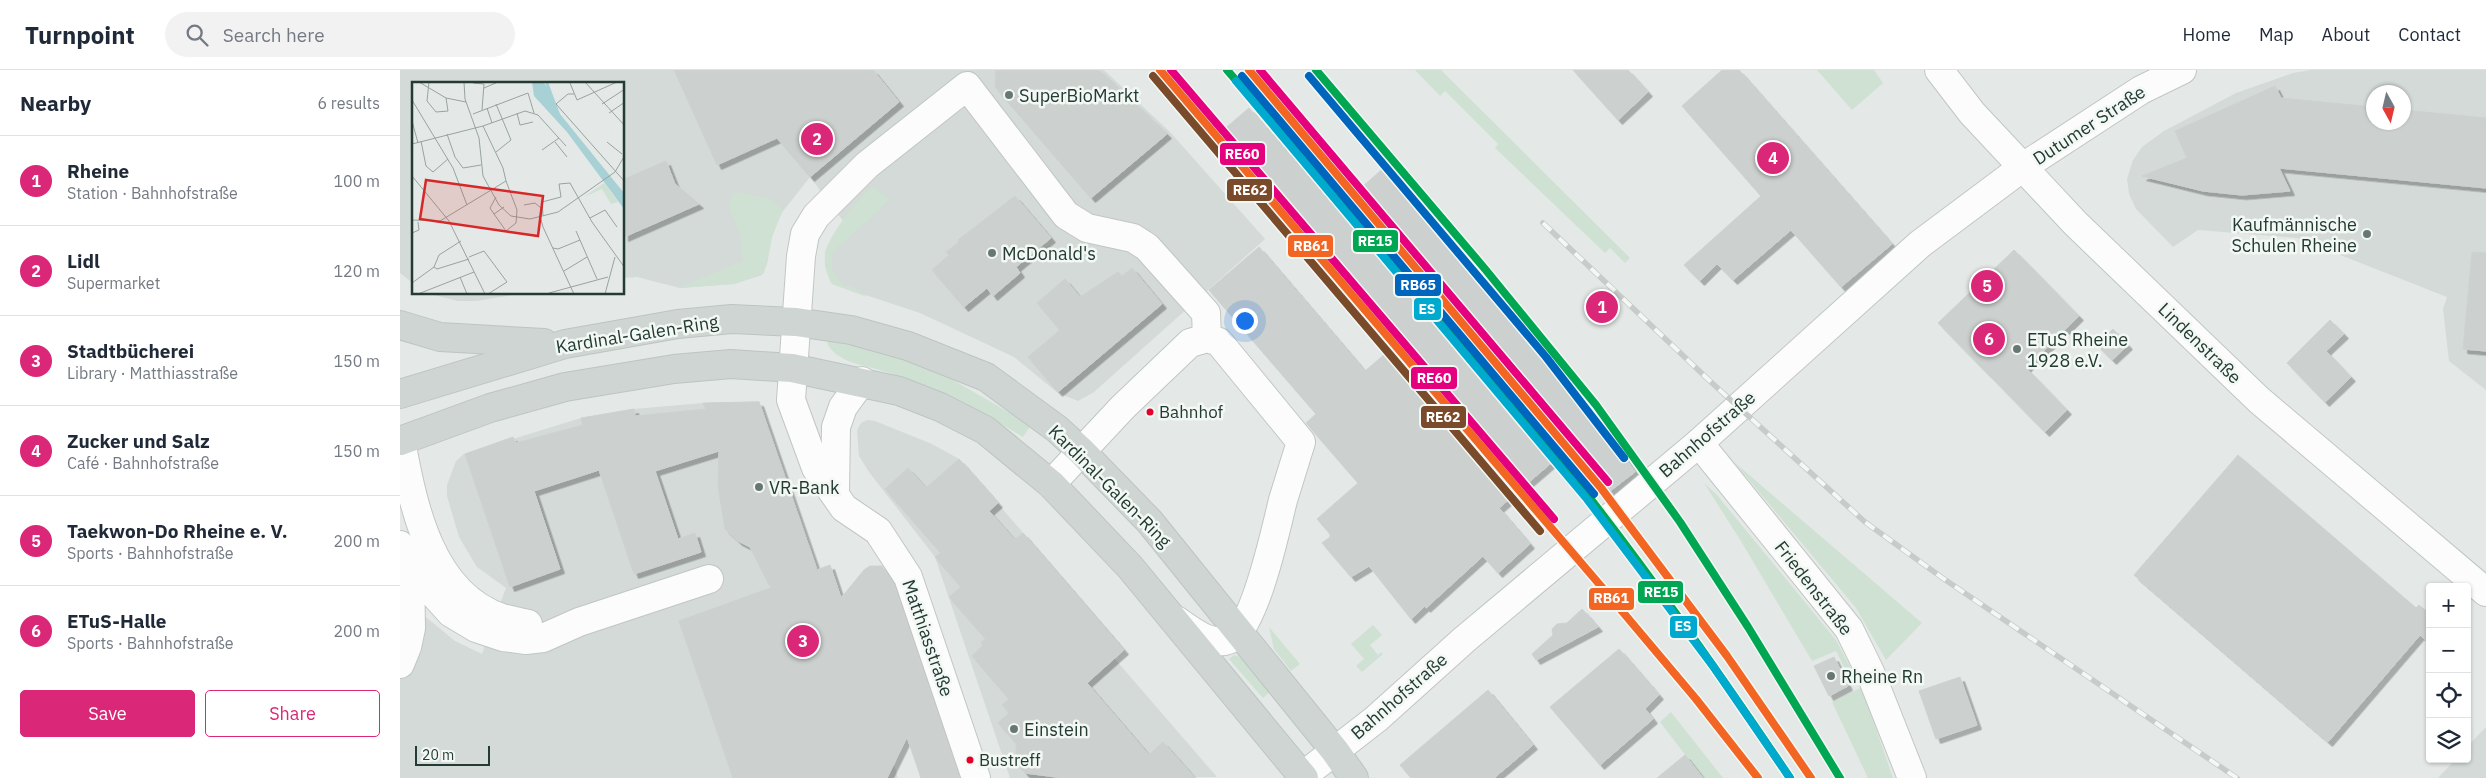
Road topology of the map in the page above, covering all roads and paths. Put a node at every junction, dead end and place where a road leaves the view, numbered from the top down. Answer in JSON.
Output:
{"nodes":[{"id":1,"x":1939,"y":70,"type":"edge"},
{"id":2,"x":2182,"y":70,"type":"edge"},
{"id":3,"x":2023,"y":167,"type":"junction"},
{"id":4,"x":796,"y":322,"type":"junction"},
{"id":5,"x":400,"y":325,"type":"edge"},
{"id":6,"x":1207,"y":338,"type":"junction"},
{"id":7,"x":566,"y":344,"type":"junction"},
{"id":8,"x":792,"y":368,"type":"junction"},
{"id":9,"x":862,"y":381,"type":"junction"},
{"id":10,"x":400,"y":394,"type":"edge"},
{"id":11,"x":400,"y":439,"type":"edge"},
{"id":12,"x":1699,"y":442,"type":"junction"},
{"id":13,"x":1081,"y":451,"type":"junction"},
{"id":14,"x":1051,"y":484,"type":"junction"},
{"id":15,"x":835,"y":492,"type":"junction"},
{"id":16,"x":405,"y":556,"type":"edge"},
{"id":17,"x":2481,"y":579,"type":"edge"},
{"id":18,"x":709,"y":580,"type":"dead end"},
{"id":19,"x":1170,"y":616,"type":"junction"},
{"id":20,"x":579,"y":622,"type":"junction"},
{"id":21,"x":1240,"y":631,"type":"junction"},
{"id":22,"x":400,"y":664,"type":"edge"},
{"id":23,"x":1335,"y":751,"type":"junction"},
{"id":24,"x":1302,"y":777,"type":"edge"},
{"id":25,"x":976,"y":778,"type":"edge"},
{"id":26,"x":1354,"y":778,"type":"edge"},
{"id":27,"x":1912,"y":778,"type":"edge"}],
"edges":[{"from":1,"to":3,"type":"street","name":"Lindenstraße"},
{"from":2,"to":3,"type":"street","name":"Dutumer Straße"},
{"from":3,"to":12,"type":"street","name":"Bahnhofstraße"},
{"from":3,"to":17,"type":"street","name":"Lindenstraße"},
{"from":4,"to":6,"type":"street","name":"Matthiasstraße"},
{"from":4,"to":7,"type":"main road","name":"Kardinal-Galen-Ring"},
{"from":4,"to":8,"type":"street","name":"Matthiasstraße"},
{"from":4,"to":13,"type":"main road","name":"Kardinal-Galen-Ring"},
{"from":5,"to":7,"type":"main road"},
{"from":6,"to":13,"type":"street"},
{"from":6,"to":21,"type":"street"},
{"from":7,"to":10,"type":"main road","name":"Kardinal-Galen-Ring"},
{"from":8,"to":9,"type":"main road"},
{"from":8,"to":11,"type":"main road"},
{"from":8,"to":15,"type":"street","name":"Matthiasstraße"},
{"from":9,"to":14,"type":"main road"},
{"from":9,"to":15,"type":"street"},
{"from":11,"to":20,"type":"street"},
{"from":12,"to":23,"type":"street","name":"Bahnhofstraße"},
{"from":12,"to":27,"type":"street","name":"Friedenstraße"},
{"from":13,"to":14,"type":"street"},
{"from":13,"to":21,"type":"main road","name":"Kardinal-Galen-Ring"},
{"from":14,"to":19,"type":"main road"},
{"from":15,"to":25,"type":"street","name":"Matthiasstraße"},
{"from":16,"to":20,"type":"street"},
{"from":16,"to":22,"type":"street"},
{"from":18,"to":20,"type":"street"},
{"from":19,"to":21,"type":"street"},
{"from":19,"to":24,"type":"main road"},
{"from":21,"to":23,"type":"main road","name":"Kardinal-Galen-Ring"},
{"from":23,"to":24,"type":"street","name":"Bahnhofstraße"},
{"from":23,"to":26,"type":"main road","name":"Kardinal-Galen-Ring"}]}
